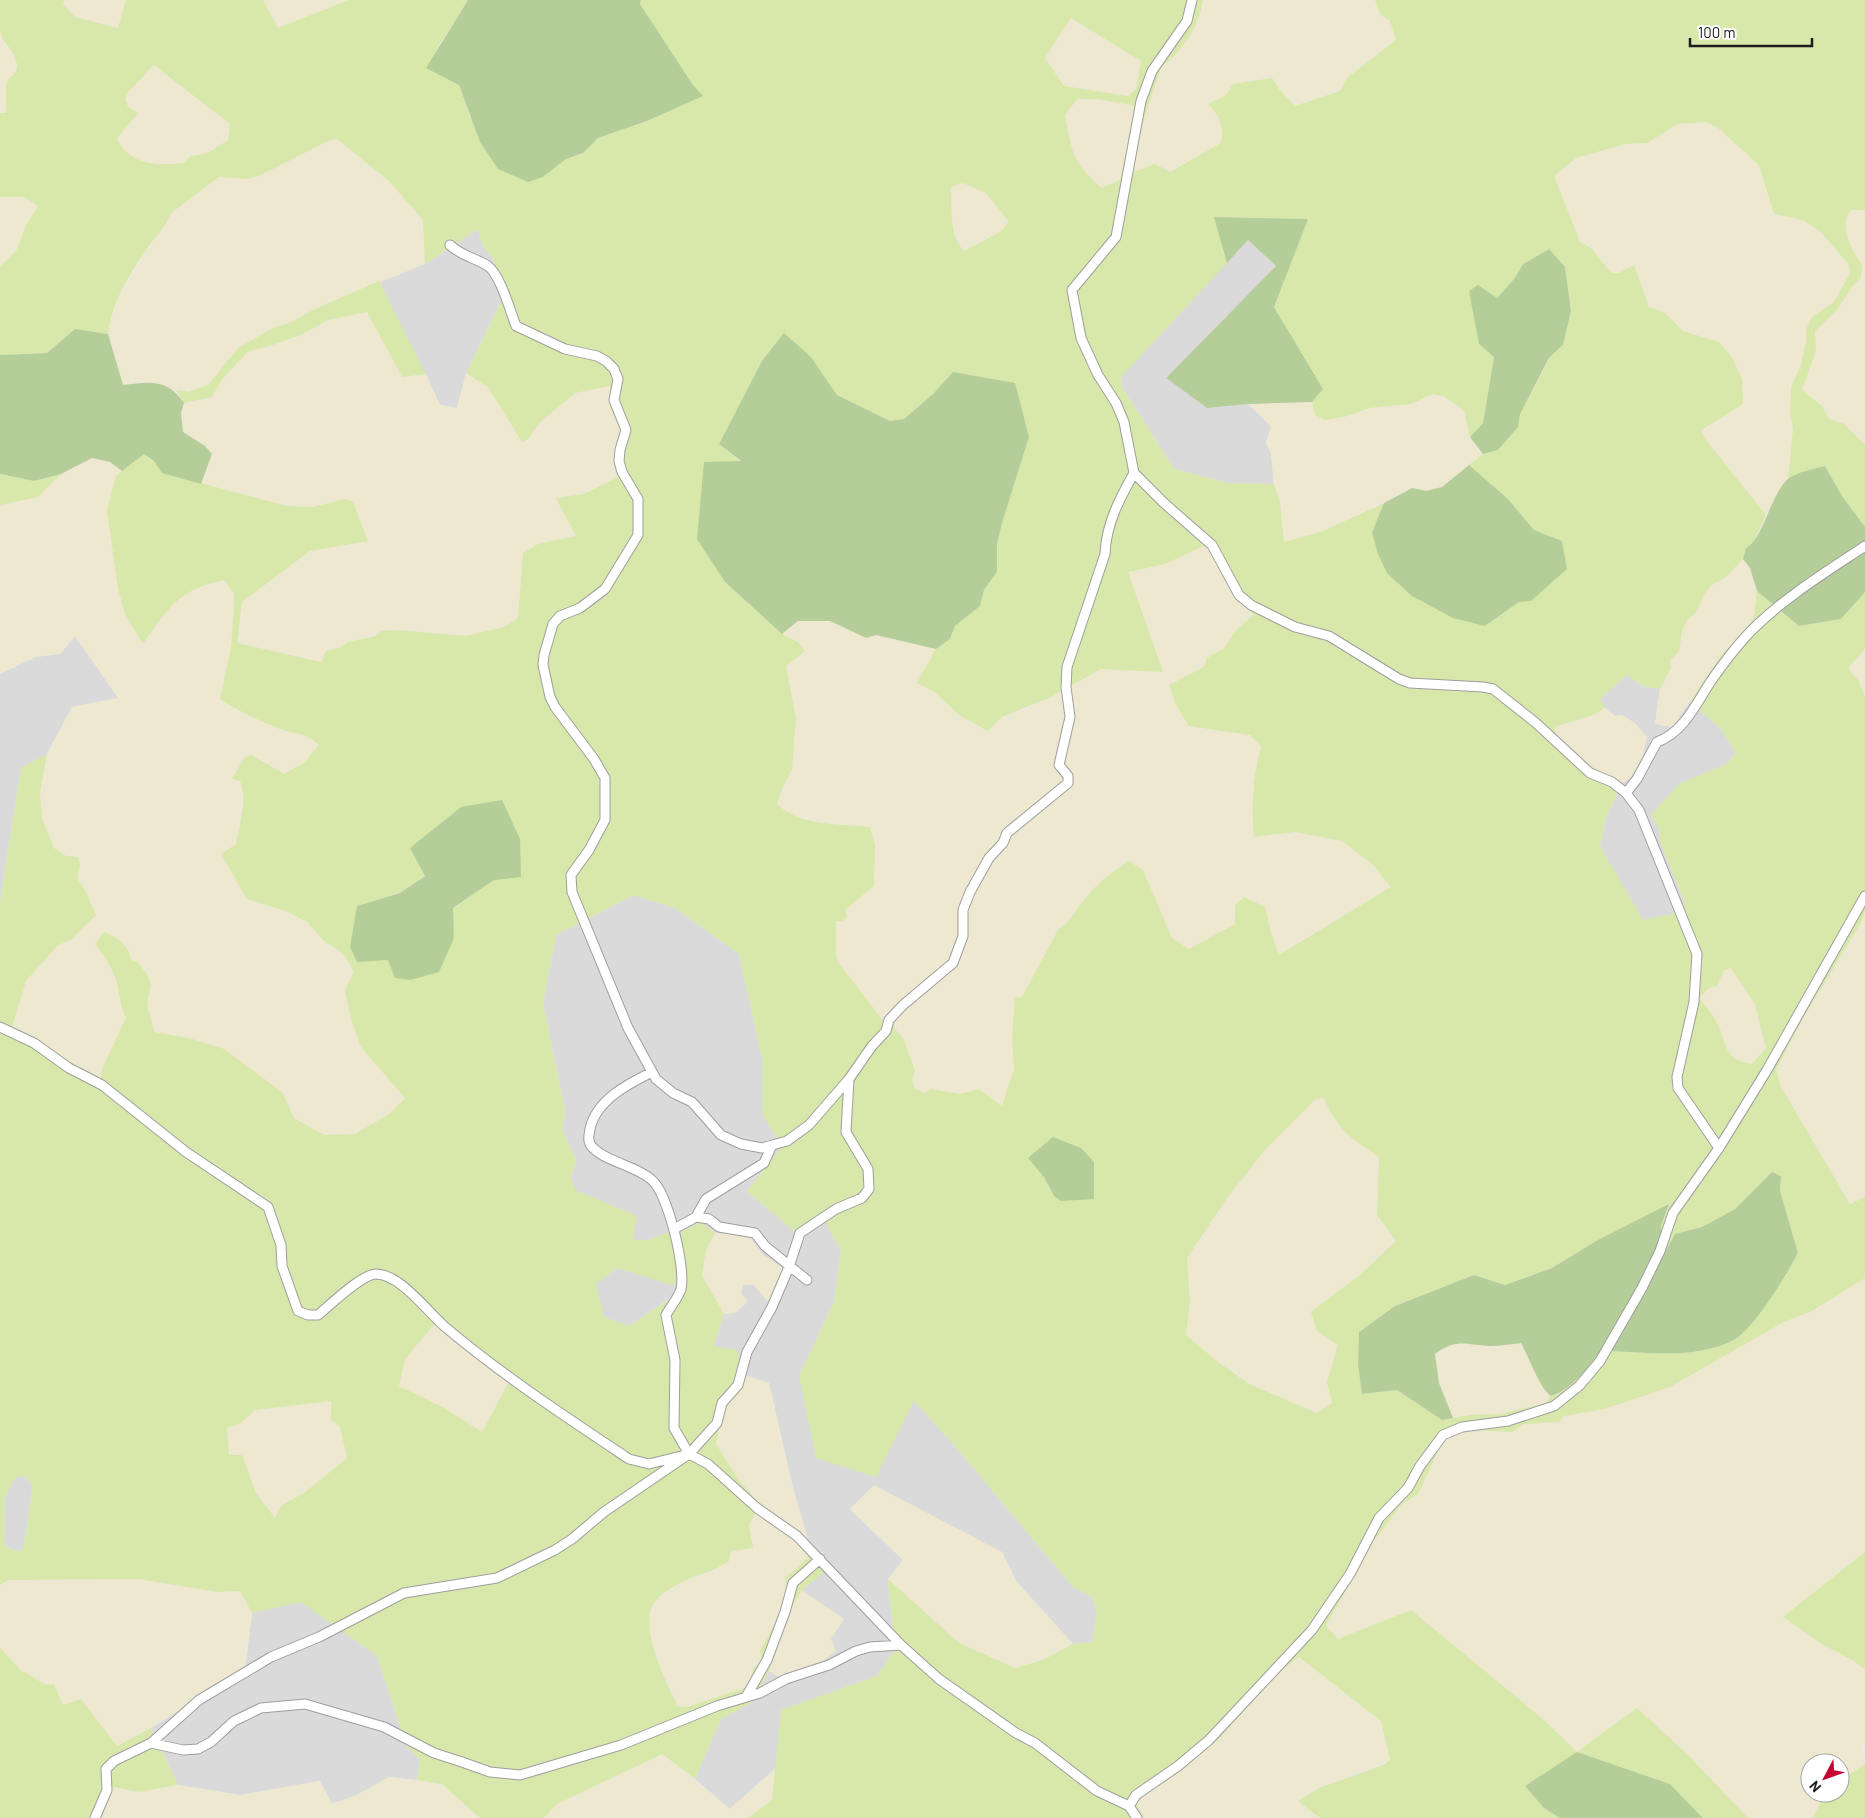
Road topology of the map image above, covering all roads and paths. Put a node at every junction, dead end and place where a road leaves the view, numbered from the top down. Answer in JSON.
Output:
{"nodes":[{"id":1,"x":1192,"y":0,"type":"edge"},
{"id":2,"x":450,"y":245,"type":"dead end"},
{"id":3,"x":1134,"y":472,"type":"junction"},
{"id":4,"x":1865,"y":546,"type":"edge"},
{"id":5,"x":1626,"y":793,"type":"junction"},
{"id":6,"x":1865,"y":896,"type":"edge"},
{"id":7,"x":0,"y":1027,"type":"edge"},
{"id":8,"x":652,"y":1072,"type":"junction"},
{"id":9,"x":849,"y":1079,"type":"junction"},
{"id":10,"x":772,"y":1145,"type":"junction"},
{"id":11,"x":1719,"y":1148,"type":"junction"},
{"id":12,"x":696,"y":1217,"type":"junction"},
{"id":13,"x":674,"y":1229,"type":"junction"},
{"id":14,"x":789,"y":1267,"type":"junction"},
{"id":15,"x":807,"y":1280,"type":"dead end"},
{"id":16,"x":689,"y":1454,"type":"junction"},
{"id":17,"x":820,"y":1559,"type":"junction"},
{"id":18,"x":901,"y":1646,"type":"junction"},
{"id":19,"x":746,"y":1697,"type":"junction"},
{"id":20,"x":152,"y":1743,"type":"junction"},
{"id":21,"x":1129,"y":1806,"type":"junction"},
{"id":22,"x":95,"y":1818,"type":"edge"},
{"id":23,"x":1137,"y":1818,"type":"edge"}],
"edges":[{"from":1,"to":3,"type":"street"},
{"from":2,"to":8,"type":"street"},
{"from":3,"to":5,"type":"street"},
{"from":3,"to":9,"type":"street"},
{"from":4,"to":5,"type":"street"},
{"from":5,"to":11,"type":"street"},
{"from":6,"to":11,"type":"street"},
{"from":7,"to":16,"type":"street"},
{"from":8,"to":10,"type":"street"},
{"from":8,"to":13,"type":"street"},
{"from":9,"to":10,"type":"street"},
{"from":9,"to":14,"type":"street"},
{"from":10,"to":12,"type":"street"},
{"from":11,"to":21,"type":"street"},
{"from":12,"to":13,"type":"street"},
{"from":12,"to":14,"type":"street"},
{"from":13,"to":16,"type":"street"},
{"from":14,"to":15,"type":"street"},
{"from":14,"to":16,"type":"street"},
{"from":16,"to":17,"type":"street"},
{"from":16,"to":20,"type":"street"},
{"from":17,"to":18,"type":"street"},
{"from":17,"to":19,"type":"street"},
{"from":18,"to":19,"type":"street"},
{"from":18,"to":21,"type":"street"},
{"from":19,"to":20,"type":"street"},
{"from":20,"to":22,"type":"street"},
{"from":21,"to":23,"type":"street"}]}
